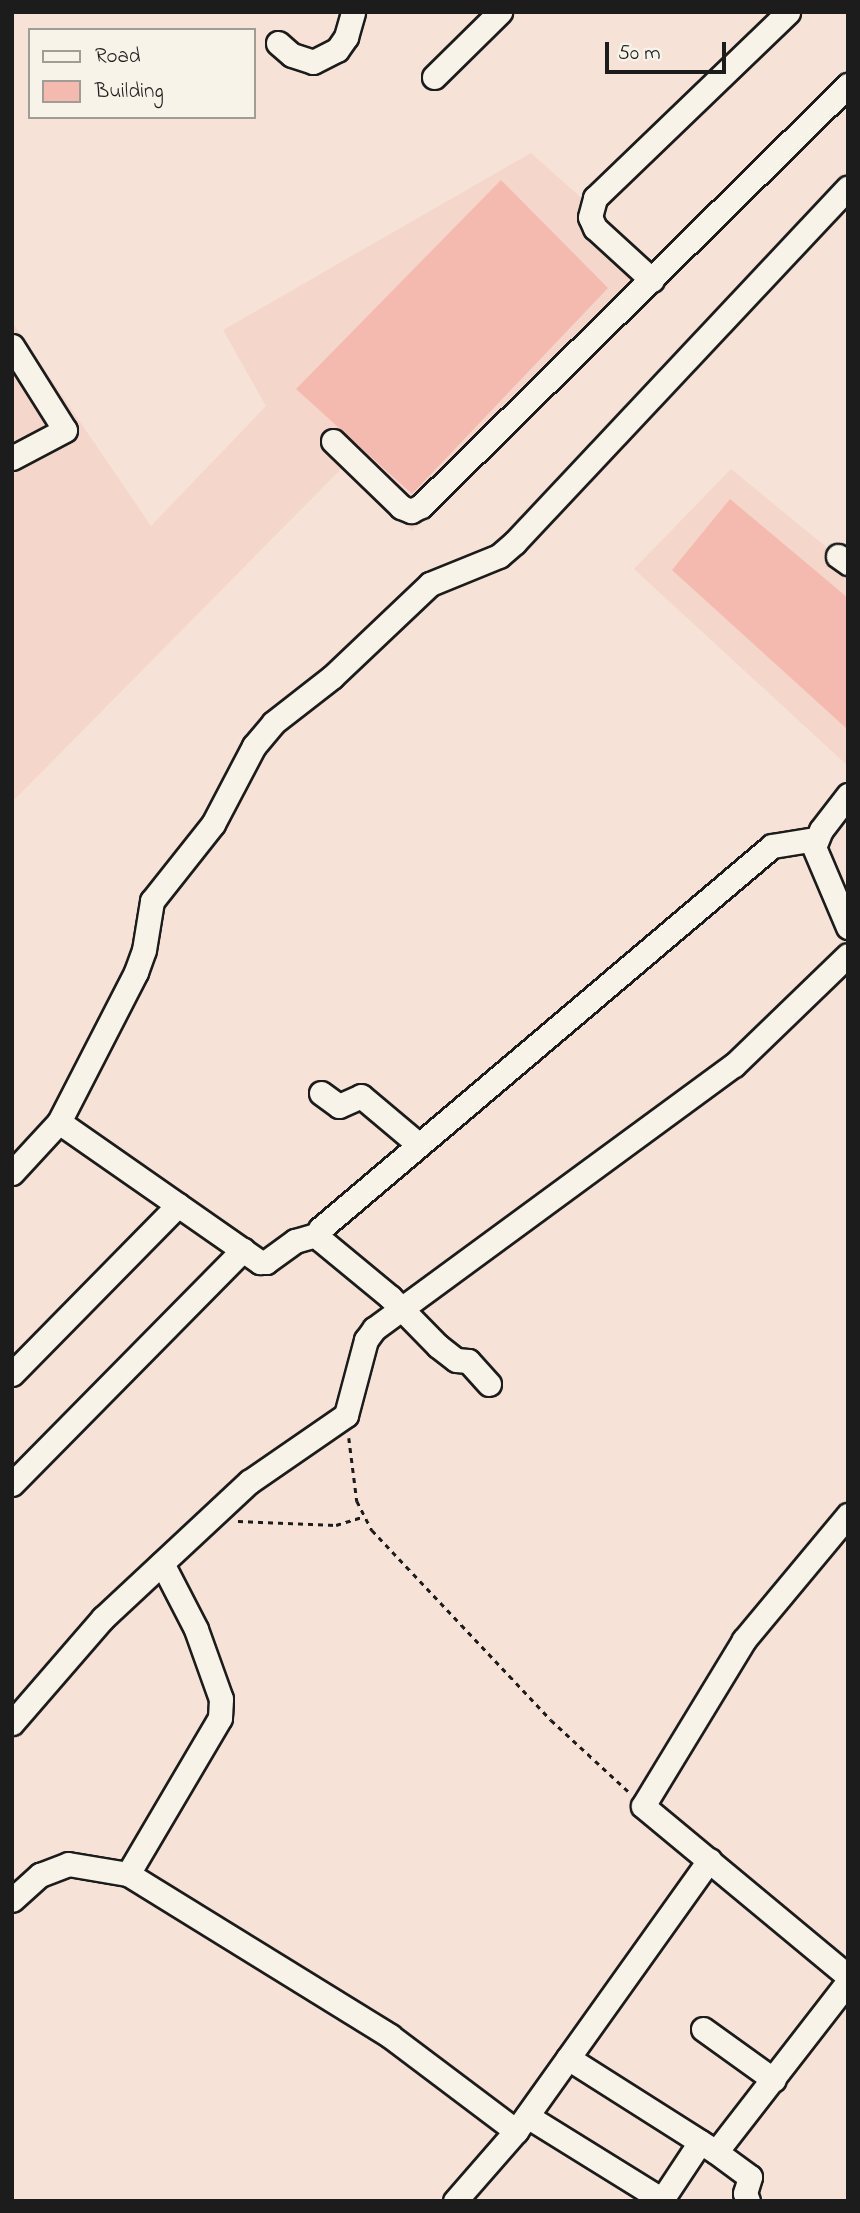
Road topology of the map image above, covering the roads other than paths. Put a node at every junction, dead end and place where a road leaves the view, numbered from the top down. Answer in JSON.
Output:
{"nodes":[{"id":1,"x":353,"y":12,"type":"edge"},
{"id":2,"x":500,"y":12,"type":"edge"},
{"id":3,"x":788,"y":12,"type":"edge"},
{"id":4,"x":278,"y":43,"type":"dead end"},
{"id":5,"x":434,"y":77,"type":"dead end"},
{"id":6,"x":848,"y":85,"type":"edge"},
{"id":7,"x":848,"y":188,"type":"edge"},
{"id":8,"x":652,"y":279,"type":"junction"},
{"id":9,"x":12,"y":346,"type":"edge"},
{"id":10,"x":333,"y":441,"type":"dead end"},
{"id":11,"x":12,"y":458,"type":"edge"},
{"id":12,"x":848,"y":795,"type":"edge"},
{"id":13,"x":815,"y":839,"type":"junction"},
{"id":14,"x":848,"y":928,"type":"edge"},
{"id":15,"x":848,"y":955,"type":"edge"},
{"id":16,"x":321,"y":1093,"type":"dead end"},
{"id":17,"x":60,"y":1122,"type":"junction"},
{"id":18,"x":418,"y":1144,"type":"junction"},
{"id":19,"x":12,"y":1173,"type":"edge"},
{"id":20,"x":178,"y":1205,"type":"junction"},
{"id":21,"x":319,"y":1234,"type":"junction"},
{"id":22,"x":243,"y":1250,"type":"junction"},
{"id":23,"x":400,"y":1310,"type":"junction"},
{"id":24,"x":12,"y":1374,"type":"edge"},
{"id":25,"x":489,"y":1384,"type":"dead end"},
{"id":26,"x":12,"y":1484,"type":"edge"},
{"id":27,"x":848,"y":1515,"type":"edge"},
{"id":28,"x":162,"y":1563,"type":"junction"},
{"id":29,"x":12,"y":1723,"type":"edge"},
{"id":30,"x":709,"y":1860,"type":"junction"},
{"id":31,"x":128,"y":1874,"type":"junction"},
{"id":32,"x":12,"y":1900,"type":"edge"},
{"id":33,"x":848,"y":1976,"type":"edge"},
{"id":34,"x":848,"y":1982,"type":"edge"},
{"id":35,"x":703,"y":2029,"type":"dead end"},
{"id":36,"x":568,"y":2058,"type":"junction"},
{"id":37,"x":774,"y":2080,"type":"junction"},
{"id":38,"x":522,"y":2123,"type":"junction"},
{"id":39,"x":708,"y":2147,"type":"junction"},
{"id":40,"x":661,"y":2200,"type":"edge"},
{"id":41,"x":455,"y":2201,"type":"edge"},
{"id":42,"x":748,"y":2201,"type":"edge"}],
"edges":[{"from":1,"to":4,"type":"street"},
{"from":2,"to":5,"type":"street"},
{"from":3,"to":8,"type":"street"},
{"from":6,"to":8,"type":"street"},
{"from":7,"to":17,"type":"street"},
{"from":8,"to":10,"type":"street"},
{"from":9,"to":11,"type":"street"},
{"from":12,"to":13,"type":"street"},
{"from":13,"to":14,"type":"street"},
{"from":13,"to":18,"type":"street"},
{"from":15,"to":23,"type":"street"},
{"from":16,"to":18,"type":"street"},
{"from":17,"to":19,"type":"street"},
{"from":17,"to":20,"type":"street"},
{"from":18,"to":21,"type":"street"},
{"from":20,"to":22,"type":"street"},
{"from":20,"to":24,"type":"street"},
{"from":21,"to":22,"type":"street"},
{"from":21,"to":23,"type":"street"},
{"from":22,"to":26,"type":"street"},
{"from":23,"to":25,"type":"street"},
{"from":23,"to":28,"type":"street"},
{"from":27,"to":30,"type":"street"},
{"from":28,"to":29,"type":"street"},
{"from":28,"to":31,"type":"street"},
{"from":30,"to":33,"type":"street"},
{"from":30,"to":36,"type":"street"},
{"from":31,"to":32,"type":"street"},
{"from":31,"to":38,"type":"street"},
{"from":34,"to":37,"type":"street"},
{"from":35,"to":37,"type":"street"},
{"from":36,"to":38,"type":"street"},
{"from":36,"to":39,"type":"street"},
{"from":37,"to":39,"type":"street"},
{"from":38,"to":40,"type":"street"},
{"from":38,"to":41,"type":"street"},
{"from":39,"to":40,"type":"street"},
{"from":39,"to":42,"type":"street"}]}
